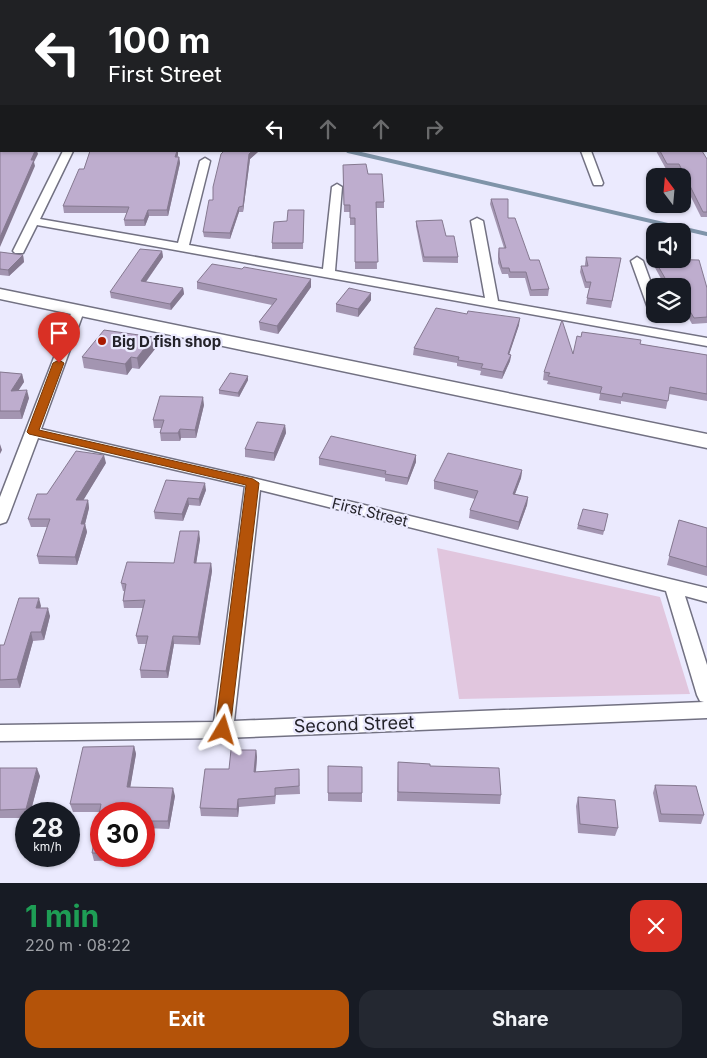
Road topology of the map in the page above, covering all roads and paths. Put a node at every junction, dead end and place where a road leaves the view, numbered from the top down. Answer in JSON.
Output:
{"nodes":[{"id":1,"x":68,"y":152,"type":"edge"},
{"id":2,"x":586,"y":152,"type":"edge"},
{"id":3,"x":205,"y":161,"type":"dead end"},
{"id":4,"x":598,"y":183,"type":"dead end"},
{"id":5,"x":337,"y":187,"type":"dead end"},
{"id":6,"x":35,"y":221,"type":"junction"},
{"id":7,"x":477,"y":221,"type":"dead end"},
{"id":8,"x":183,"y":246,"type":"junction"},
{"id":9,"x":19,"y":251,"type":"dead end"},
{"id":10,"x":636,"y":261,"type":"dead end"},
{"id":11,"x":329,"y":274,"type":"junction"},
{"id":12,"x":646,"y":288,"type":"edge"},
{"id":13,"x":0,"y":294,"type":"edge"},
{"id":14,"x":492,"y":304,"type":"junction"},
{"id":15,"x":78,"y":311,"type":"junction"},
{"id":16,"x":659,"y":323,"type":"edge"},
{"id":17,"x":663,"y":334,"type":"junction"},
{"id":18,"x":707,"y":342,"type":"edge"},
{"id":19,"x":33,"y":432,"type":"junction"},
{"id":20,"x":707,"y":441,"type":"edge"},
{"id":21,"x":253,"y":483,"type":"junction"},
{"id":22,"x":0,"y":518,"type":"edge"},
{"id":23,"x":673,"y":587,"type":"junction"},
{"id":24,"x":707,"y":595,"type":"edge"},
{"id":25,"x":707,"y":695,"type":"edge"},
{"id":26,"x":707,"y":710,"type":"edge"},
{"id":27,"x":223,"y":730,"type":"junction"},
{"id":28,"x":0,"y":733,"type":"edge"}],
"edges":[{"from":1,"to":6,"type":"street"},
{"from":2,"to":4,"type":"street"},
{"from":3,"to":8,"type":"street"},
{"from":5,"to":11,"type":"street"},
{"from":6,"to":8,"type":"street"},
{"from":6,"to":9,"type":"street"},
{"from":7,"to":14,"type":"street"},
{"from":8,"to":11,"type":"street"},
{"from":10,"to":12,"type":"street"},
{"from":11,"to":14,"type":"street"},
{"from":13,"to":15,"type":"main road"},
{"from":14,"to":17,"type":"street"},
{"from":15,"to":19,"type":"street"},
{"from":15,"to":20,"type":"main road"},
{"from":16,"to":17,"type":"street"},
{"from":17,"to":18,"type":"street"},
{"from":19,"to":21,"type":"street","name":"First Street"},
{"from":19,"to":22,"type":"street"},
{"from":21,"to":23,"type":"street","name":"First Street"},
{"from":21,"to":27,"type":"street"},
{"from":23,"to":24,"type":"street","name":"First Street"},
{"from":23,"to":25,"type":"street"},
{"from":26,"to":27,"type":"street","name":"Second Street"},
{"from":27,"to":28,"type":"street","name":"Second Street"}]}
